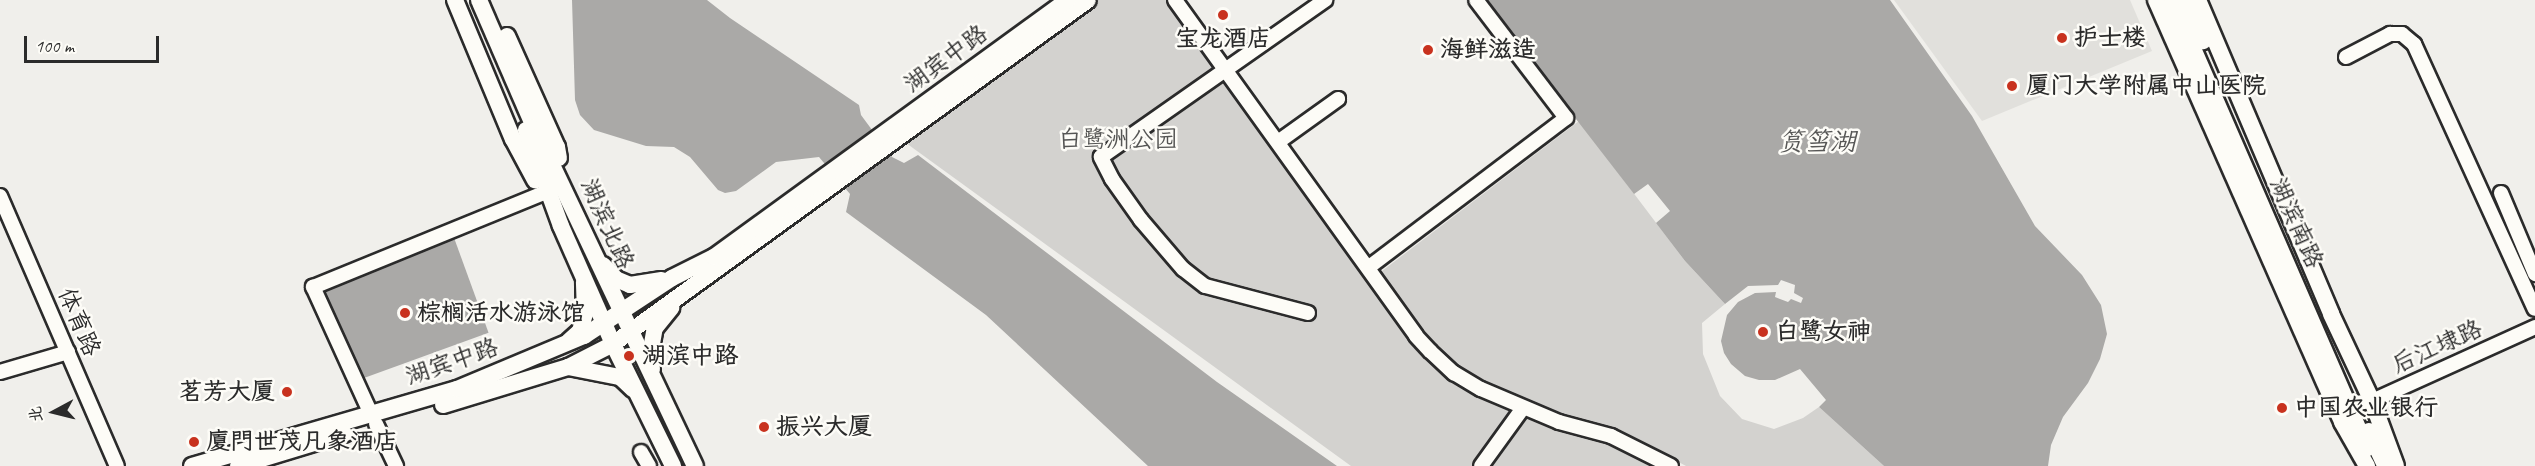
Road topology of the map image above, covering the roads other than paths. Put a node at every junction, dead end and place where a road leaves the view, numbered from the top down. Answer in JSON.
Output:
{"nodes":[{"id":1,"x":455,"y":0,"type":"edge"},
{"id":2,"x":470,"y":0,"type":"edge"},
{"id":3,"x":479,"y":0,"type":"edge"},
{"id":4,"x":491,"y":0,"type":"edge"},
{"id":5,"x":1068,"y":0,"type":"edge"},
{"id":6,"x":1088,"y":0,"type":"edge"},
{"id":7,"x":1175,"y":0,"type":"edge"},
{"id":8,"x":1325,"y":0,"type":"edge"},
{"id":9,"x":1476,"y":0,"type":"edge"},
{"id":10,"x":2156,"y":0,"type":"edge"},
{"id":11,"x":2172,"y":0,"type":"edge"},
{"id":12,"x":2185,"y":0,"type":"edge"},
{"id":13,"x":2198,"y":0,"type":"edge"},
{"id":14,"x":2346,"y":57,"type":"dead end"},
{"id":15,"x":1227,"y":70,"type":"junction"},
{"id":16,"x":1338,"y":99,"type":"dead end"},
{"id":17,"x":886,"y":141,"type":"junction"},
{"id":18,"x":1278,"y":142,"type":"junction"},
{"id":19,"x":830,"y":181,"type":"junction"},
{"id":20,"x":563,"y":183,"type":"junction"},
{"id":21,"x":543,"y":193,"type":"junction"},
{"id":22,"x":2502,"y":193,"type":"dead end"},
{"id":23,"x":0,"y":196,"type":"edge"},
{"id":24,"x":561,"y":226,"type":"junction"},
{"id":25,"x":597,"y":260,"type":"junction"},
{"id":26,"x":1369,"y":267,"type":"junction"},
{"id":27,"x":583,"y":273,"type":"junction"},
{"id":28,"x":2535,"y":274,"type":"edge"},
{"id":29,"x":672,"y":278,"type":"junction"},
{"id":30,"x":684,"y":293,"type":"junction"},
{"id":31,"x":2535,"y":309,"type":"edge"},
{"id":32,"x":621,"y":313,"type":"junction"},
{"id":33,"x":1308,"y":314,"type":"dead end"},
{"id":34,"x":606,"y":322,"type":"junction"},
{"id":35,"x":2535,"y":327,"type":"edge"},
{"id":36,"x":630,"y":330,"type":"junction"},
{"id":37,"x":566,"y":344,"type":"junction"},
{"id":38,"x":613,"y":344,"type":"junction"},
{"id":39,"x":68,"y":352,"type":"junction"},
{"id":40,"x":568,"y":367,"type":"junction"},
{"id":41,"x":0,"y":372,"type":"edge"},
{"id":42,"x":653,"y":376,"type":"junction"},
{"id":43,"x":636,"y":392,"type":"junction"},
{"id":44,"x":2364,"y":402,"type":"junction"},
{"id":45,"x":1523,"y":408,"type":"junction"},
{"id":46,"x":374,"y":419,"type":"junction"},
{"id":47,"x":641,"y":452,"type":"dead end"},
{"id":48,"x":117,"y":466,"type":"edge"},
{"id":49,"x":192,"y":466,"type":"edge"},
{"id":50,"x":238,"y":466,"type":"edge"},
{"id":51,"x":396,"y":466,"type":"edge"},
{"id":52,"x":648,"y":466,"type":"edge"},
{"id":53,"x":672,"y":466,"type":"edge"},
{"id":54,"x":695,"y":466,"type":"edge"},
{"id":55,"x":1481,"y":466,"type":"edge"},
{"id":56,"x":1671,"y":466,"type":"edge"},
{"id":57,"x":2367,"y":466,"type":"edge"},
{"id":58,"x":2375,"y":466,"type":"edge"},
{"id":59,"x":2385,"y":466,"type":"edge"},
{"id":60,"x":2396,"y":466,"type":"edge"}],
"edges":[{"from":1,"to":21,"type":"main road"},
{"from":2,"to":24,"type":"main road","name":"湖滨北路"},
{"from":3,"to":20,"type":"main road","name":"湖滨北路"},
{"from":4,"to":20,"type":"main road"},
{"from":5,"to":17,"type":"main road","name":"湖宾中路"},
{"from":6,"to":17,"type":"main road"},
{"from":7,"to":15,"type":"street"},
{"from":8,"to":15,"type":"street"},
{"from":9,"to":26,"type":"street"},
{"from":10,"to":57,"type":"main road"},
{"from":11,"to":58,"type":"main road","name":"湖滨南路"},
{"from":12,"to":44,"type":"main road","name":"湖滨南路"},
{"from":13,"to":44,"type":"main road"},
{"from":14,"to":31,"type":"street"},
{"from":15,"to":18,"type":"street"},
{"from":15,"to":33,"type":"street"},
{"from":16,"to":18,"type":"street"},
{"from":17,"to":19,"type":"main road"},
{"from":18,"to":26,"type":"street"},
{"from":19,"to":29,"type":"main road","name":"湖宾中路"},
{"from":19,"to":30,"type":"main road"},
{"from":20,"to":25,"type":"main road","name":"湖滨北路"},
{"from":21,"to":24,"type":"main road"},
{"from":21,"to":46,"type":"street"},
{"from":22,"to":28,"type":"street"},
{"from":23,"to":39,"type":"street","name":"体育路"},
{"from":24,"to":27,"type":"main road","name":"湖滨北路"},
{"from":25,"to":29,"type":"main road"},
{"from":25,"to":32,"type":"main road","name":"湖滨北路"},
{"from":26,"to":45,"type":"street"},
{"from":27,"to":34,"type":"main road","name":"湖滨北路"},
{"from":27,"to":37,"type":"main road"},
{"from":29,"to":32,"type":"main road","name":"湖宾中路"},
{"from":30,"to":36,"type":"main road"},
{"from":30,"to":42,"type":"main road"},
{"from":32,"to":34,"type":"main road","name":"湖宾中路"},
{"from":32,"to":36,"type":"main road","name":"湖滨北路"},
{"from":34,"to":37,"type":"main road","name":"湖宾中路"},
{"from":34,"to":38,"type":"main road","name":"湖滨北路"},
{"from":35,"to":44,"type":"street","name":"后江埭路"},
{"from":36,"to":38,"type":"main road"},
{"from":36,"to":42,"type":"main road","name":"湖滨北路"},
{"from":37,"to":46,"type":"main road","name":"湖宾中路"},
{"from":38,"to":40,"type":"main road"},
{"from":38,"to":43,"type":"main road","name":"湖滨北路"},
{"from":39,"to":41,"type":"street"},
{"from":39,"to":48,"type":"street","name":"体育路"},
{"from":40,"to":43,"type":"main road"},
{"from":40,"to":46,"type":"main road"},
{"from":42,"to":54,"type":"main road","name":"湖滨北路"},
{"from":43,"to":53,"type":"main road","name":"湖滨北路"},
{"from":44,"to":59,"type":"main road","name":"湖滨南路"},
{"from":44,"to":60,"type":"main road"},
{"from":45,"to":55,"type":"street"},
{"from":45,"to":56,"type":"street"},
{"from":46,"to":49,"type":"main road","name":"湖宾中路"},
{"from":46,"to":50,"type":"main road"},
{"from":46,"to":51,"type":"street"},
{"from":47,"to":52,"type":"street"}]}
